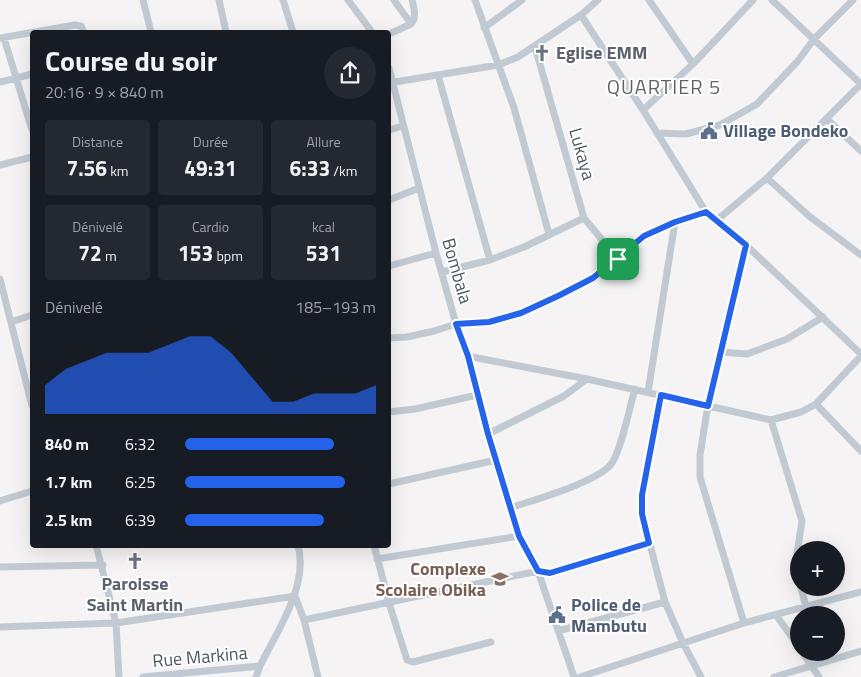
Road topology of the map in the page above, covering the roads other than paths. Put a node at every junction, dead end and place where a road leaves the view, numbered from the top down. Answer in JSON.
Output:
{"nodes":[{"id":1,"x":143,"y":0,"type":"edge"},
{"id":2,"x":219,"y":0,"type":"edge"},
{"id":3,"x":283,"y":0,"type":"edge"},
{"id":4,"x":348,"y":0,"type":"edge"},
{"id":5,"x":394,"y":0,"type":"edge"},
{"id":6,"x":412,"y":0,"type":"edge"},
{"id":7,"x":475,"y":0,"type":"edge"},
{"id":8,"x":522,"y":0,"type":"edge"},
{"id":9,"x":598,"y":0,"type":"edge"},
{"id":10,"x":649,"y":0,"type":"edge"},
{"id":11,"x":753,"y":0,"type":"edge"},
{"id":12,"x":772,"y":0,"type":"edge"},
{"id":13,"x":854,"y":0,"type":"edge"},
{"id":14,"x":581,"y":15,"type":"junction"},
{"id":15,"x":411,"y":24,"type":"junction"},
{"id":16,"x":484,"y":28,"type":"junction"},
{"id":17,"x":47,"y":30,"type":"edge"},
{"id":18,"x":83,"y":30,"type":"edge"},
{"id":19,"x":150,"y":30,"type":"edge"},
{"id":20,"x":226,"y":30,"type":"edge"},
{"id":21,"x":292,"y":30,"type":"edge"},
{"id":22,"x":370,"y":30,"type":"edge"},
{"id":23,"x":30,"y":33,"type":"edge"},
{"id":24,"x":391,"y":33,"type":"edge"},
{"id":25,"x":2,"y":38,"type":"edge"},
{"id":26,"x":814,"y":39,"type":"junction"},
{"id":27,"x":535,"y":47,"type":"junction"},
{"id":28,"x":693,"y":64,"type":"junction"},
{"id":29,"x":498,"y":65,"type":"junction"},
{"id":30,"x":30,"y":74,"type":"edge"},
{"id":31,"x":438,"y":75,"type":"junction"},
{"id":32,"x":16,"y":78,"type":"junction"},
{"id":33,"x":0,"y":82,"type":"edge"},
{"id":34,"x":391,"y":83,"type":"edge"},
{"id":35,"x":861,"y":84,"type":"edge"},
{"id":36,"x":643,"y":110,"type":"junction"},
{"id":37,"x":826,"y":119,"type":"junction"},
{"id":38,"x":30,"y":124,"type":"edge"},
{"id":39,"x":403,"y":126,"type":"junction"},
{"id":40,"x":391,"y":129,"type":"edge"},
{"id":41,"x":657,"y":133,"type":"junction"},
{"id":42,"x":861,"y":151,"type":"edge"},
{"id":43,"x":30,"y":158,"type":"edge"},
{"id":44,"x":0,"y":165,"type":"edge"},
{"id":45,"x":767,"y":178,"type":"junction"},
{"id":46,"x":419,"y":188,"type":"junction"},
{"id":47,"x":391,"y":199,"type":"edge"},
{"id":48,"x":706,"y":212,"type":"junction"},
{"id":49,"x":584,"y":218,"type":"junction"},
{"id":50,"x":717,"y":220,"type":"junction"},
{"id":51,"x":675,"y":222,"type":"junction"},
{"id":52,"x":548,"y":234,"type":"junction"},
{"id":53,"x":746,"y":245,"type":"junction"},
{"id":54,"x":436,"y":253,"type":"junction"},
{"id":55,"x":861,"y":255,"type":"edge"},
{"id":56,"x":618,"y":259,"type":"junction"},
{"id":57,"x":490,"y":260,"type":"junction"},
{"id":58,"x":391,"y":265,"type":"edge"},
{"id":59,"x":442,"y":272,"type":"junction"},
{"id":60,"x":0,"y":279,"type":"edge"},
{"id":61,"x":30,"y":316,"type":"edge"},
{"id":62,"x":822,"y":317,"type":"junction"},
{"id":63,"x":11,"y":322,"type":"junction"},
{"id":64,"x":456,"y":324,"type":"junction"},
{"id":65,"x":391,"y":338,"type":"edge"},
{"id":66,"x":721,"y":352,"type":"junction"},
{"id":67,"x":861,"y":355,"type":"edge"},
{"id":68,"x":468,"y":356,"type":"junction"},
{"id":69,"x":587,"y":379,"type":"junction"},
{"id":70,"x":634,"y":389,"type":"junction"},
{"id":71,"x":648,"y":392,"type":"junction"},
{"id":72,"x":477,"y":395,"type":"junction"},
{"id":73,"x":661,"y":395,"type":"junction"},
{"id":74,"x":30,"y":398,"type":"edge"},
{"id":75,"x":816,"y":404,"type":"junction"},
{"id":76,"x":708,"y":406,"type":"junction"},
{"id":77,"x":391,"y":412,"type":"edge"},
{"id":78,"x":771,"y":420,"type":"junction"},
{"id":79,"x":488,"y":434,"type":"junction"},
{"id":80,"x":861,"y":451,"type":"edge"},
{"id":81,"x":496,"y":460,"type":"junction"},
{"id":82,"x":391,"y":484,"type":"edge"},
{"id":83,"x":30,"y":492,"type":"edge"},
{"id":84,"x":0,"y":501,"type":"edge"},
{"id":85,"x":510,"y":508,"type":"junction"},
{"id":86,"x":519,"y":536,"type":"junction"},
{"id":87,"x":799,"y":541,"type":"edge"},
{"id":88,"x":649,"y":543,"type":"junction"},
{"id":89,"x":97,"y":548,"type":"edge"},
{"id":90,"x":298,"y":548,"type":"edge"},
{"id":91,"x":375,"y":548,"type":"edge"},
{"id":92,"x":377,"y":559,"type":"junction"},
{"id":93,"x":102,"y":565,"type":"junction"},
{"id":94,"x":0,"y":567,"type":"edge"},
{"id":95,"x":538,"y":571,"type":"junction"},
{"id":96,"x":861,"y":592,"type":"edge"},
{"id":97,"x":294,"y":596,"type":"junction"},
{"id":98,"x":665,"y":602,"type":"junction"},
{"id":99,"x":389,"y":603,"type":"junction"},
{"id":100,"x":813,"y":606,"type":"edge"},
{"id":101,"x":790,"y":612,"type":"edge"},
{"id":102,"x":776,"y":616,"type":"junction"},
{"id":103,"x":304,"y":620,"type":"junction"},
{"id":104,"x":116,"y":623,"type":"junction"},
{"id":105,"x":744,"y":624,"type":"junction"},
{"id":106,"x":0,"y":627,"type":"edge"},
{"id":107,"x":558,"y":631,"type":"junction"},
{"id":108,"x":790,"y":635,"type":"edge"},
{"id":109,"x":491,"y":642,"type":"dead end"},
{"id":110,"x":683,"y":643,"type":"junction"},
{"id":111,"x":861,"y":651,"type":"edge"},
{"id":112,"x":808,"y":661,"type":"edge"},
{"id":113,"x":260,"y":666,"type":"junction"},
{"id":114,"x":812,"y":666,"type":"junction"},
{"id":115,"x":119,"y":677,"type":"edge"},
{"id":116,"x":143,"y":677,"type":"edge"},
{"id":117,"x":256,"y":677,"type":"edge"},
{"id":118,"x":318,"y":677,"type":"edge"},
{"id":119,"x":574,"y":677,"type":"edge"},
{"id":120,"x":580,"y":677,"type":"edge"},
{"id":121,"x":701,"y":677,"type":"edge"},
{"id":122,"x":774,"y":677,"type":"edge"},
{"id":123,"x":819,"y":677,"type":"edge"}],
"edges":[{"from":1,"to":19,"type":"street"},
{"from":2,"to":20,"type":"street"},
{"from":3,"to":21,"type":"street"},
{"from":4,"to":22,"type":"street"},
{"from":5,"to":15,"type":"street"},
{"from":6,"to":15,"type":"street"},
{"from":7,"to":16,"type":"street"},
{"from":8,"to":16,"type":"street"},
{"from":9,"to":14,"type":"street"},
{"from":10,"to":28,"type":"street"},
{"from":11,"to":28,"type":"street"},
{"from":12,"to":26,"type":"street"},
{"from":13,"to":26,"type":"street"},
{"from":14,"to":27,"type":"street"},
{"from":14,"to":36,"type":"street"},
{"from":15,"to":24,"type":"street"},
{"from":16,"to":29,"type":"street"},
{"from":17,"to":18,"type":"street"},
{"from":23,"to":25,"type":"street"},
{"from":25,"to":32,"type":"street"},
{"from":26,"to":35,"type":"street"},
{"from":26,"to":41,"type":"street"},
{"from":27,"to":29,"type":"street"},
{"from":27,"to":49,"type":"street","name":"Lukaya"},
{"from":28,"to":36,"type":"street"},
{"from":29,"to":31,"type":"street"},
{"from":29,"to":52,"type":"street"},
{"from":30,"to":32,"type":"street"},
{"from":31,"to":34,"type":"street"},
{"from":31,"to":57,"type":"street"},
{"from":32,"to":33,"type":"street"},
{"from":32,"to":38,"type":"street"},
{"from":34,"to":39,"type":"street","name":"Bombala"},
{"from":35,"to":37,"type":"street"},
{"from":36,"to":41,"type":"street"},
{"from":37,"to":42,"type":"street"},
{"from":37,"to":45,"type":"street"},
{"from":39,"to":40,"type":"street"},
{"from":39,"to":46,"type":"street","name":"Bombala"},
{"from":41,"to":48,"type":"street"},
{"from":43,"to":44,"type":"street"},
{"from":45,"to":50,"type":"street"},
{"from":45,"to":55,"type":"street"},
{"from":46,"to":47,"type":"street"},
{"from":46,"to":54,"type":"street","name":"Bombala"},
{"from":48,"to":50,"type":"street"},
{"from":48,"to":51,"type":"street"},
{"from":49,"to":52,"type":"street"},
{"from":49,"to":56,"type":"street","name":"Lukaya"},
{"from":50,"to":53,"type":"street"},
{"from":51,"to":56,"type":"street"},
{"from":51,"to":71,"type":"street"},
{"from":52,"to":57,"type":"street"},
{"from":53,"to":62,"type":"street"},
{"from":53,"to":66,"type":"street"},
{"from":54,"to":58,"type":"street"},
{"from":54,"to":59,"type":"street","name":"Bombala"},
{"from":56,"to":64,"type":"street"},
{"from":57,"to":59,"type":"street"},
{"from":59,"to":64,"type":"street","name":"Bombala"},
{"from":60,"to":63,"type":"street"},
{"from":61,"to":63,"type":"street"},
{"from":62,"to":66,"type":"street"},
{"from":62,"to":67,"type":"street"},
{"from":63,"to":74,"type":"street"},
{"from":64,"to":65,"type":"street"},
{"from":64,"to":68,"type":"street","name":"Bombala"},
{"from":66,"to":76,"type":"street"},
{"from":67,"to":75,"type":"street"},
{"from":68,"to":69,"type":"street"},
{"from":68,"to":72,"type":"street","name":"Bombala"},
{"from":69,"to":70,"type":"street"},
{"from":69,"to":79,"type":"street"},
{"from":70,"to":71,"type":"street"},
{"from":70,"to":85,"type":"street"},
{"from":71,"to":73,"type":"street"},
{"from":72,"to":77,"type":"street"},
{"from":72,"to":79,"type":"street","name":"Bombala"},
{"from":73,"to":76,"type":"street"},
{"from":73,"to":88,"type":"street"},
{"from":75,"to":78,"type":"street"},
{"from":75,"to":80,"type":"street"},
{"from":76,"to":78,"type":"street"},
{"from":76,"to":105,"type":"street"},
{"from":78,"to":87,"type":"street"},
{"from":79,"to":81,"type":"street","name":"Bombala"},
{"from":81,"to":82,"type":"street"},
{"from":81,"to":85,"type":"street","name":"Bombala"},
{"from":83,"to":84,"type":"street"},
{"from":85,"to":86,"type":"street","name":"Bombala"},
{"from":86,"to":92,"type":"street"},
{"from":86,"to":95,"type":"street","name":"Bombala"},
{"from":88,"to":95,"type":"street"},
{"from":88,"to":98,"type":"street"},
{"from":89,"to":93,"type":"street"},
{"from":90,"to":97,"type":"street"},
{"from":91,"to":92,"type":"street"},
{"from":92,"to":99,"type":"street"},
{"from":93,"to":94,"type":"street"},
{"from":93,"to":104,"type":"street"},
{"from":95,"to":99,"type":"street"},
{"from":95,"to":107,"type":"street","name":"Bombala"},
{"from":96,"to":100,"type":"street"},
{"from":97,"to":103,"type":"street"},
{"from":97,"to":104,"type":"street"},
{"from":97,"to":113,"type":"street"},
{"from":98,"to":107,"type":"street"},
{"from":98,"to":110,"type":"street"},
{"from":99,"to":103,"type":"street"},
{"from":99,"to":109,"type":"street"},
{"from":101,"to":102,"type":"street"},
{"from":102,"to":105,"type":"street"},
{"from":102,"to":108,"type":"street"},
{"from":103,"to":118,"type":"street"},
{"from":104,"to":106,"type":"street"},
{"from":104,"to":115,"type":"street"},
{"from":105,"to":110,"type":"street"},
{"from":107,"to":119,"type":"street","name":"Bombala"},
{"from":110,"to":120,"type":"street"},
{"from":110,"to":121,"type":"street"},
{"from":111,"to":114,"type":"street"},
{"from":112,"to":114,"type":"street"},
{"from":113,"to":116,"type":"street","name":"Rue Markina"},
{"from":113,"to":117,"type":"street"},
{"from":114,"to":122,"type":"street"},
{"from":114,"to":123,"type":"street"}]}
